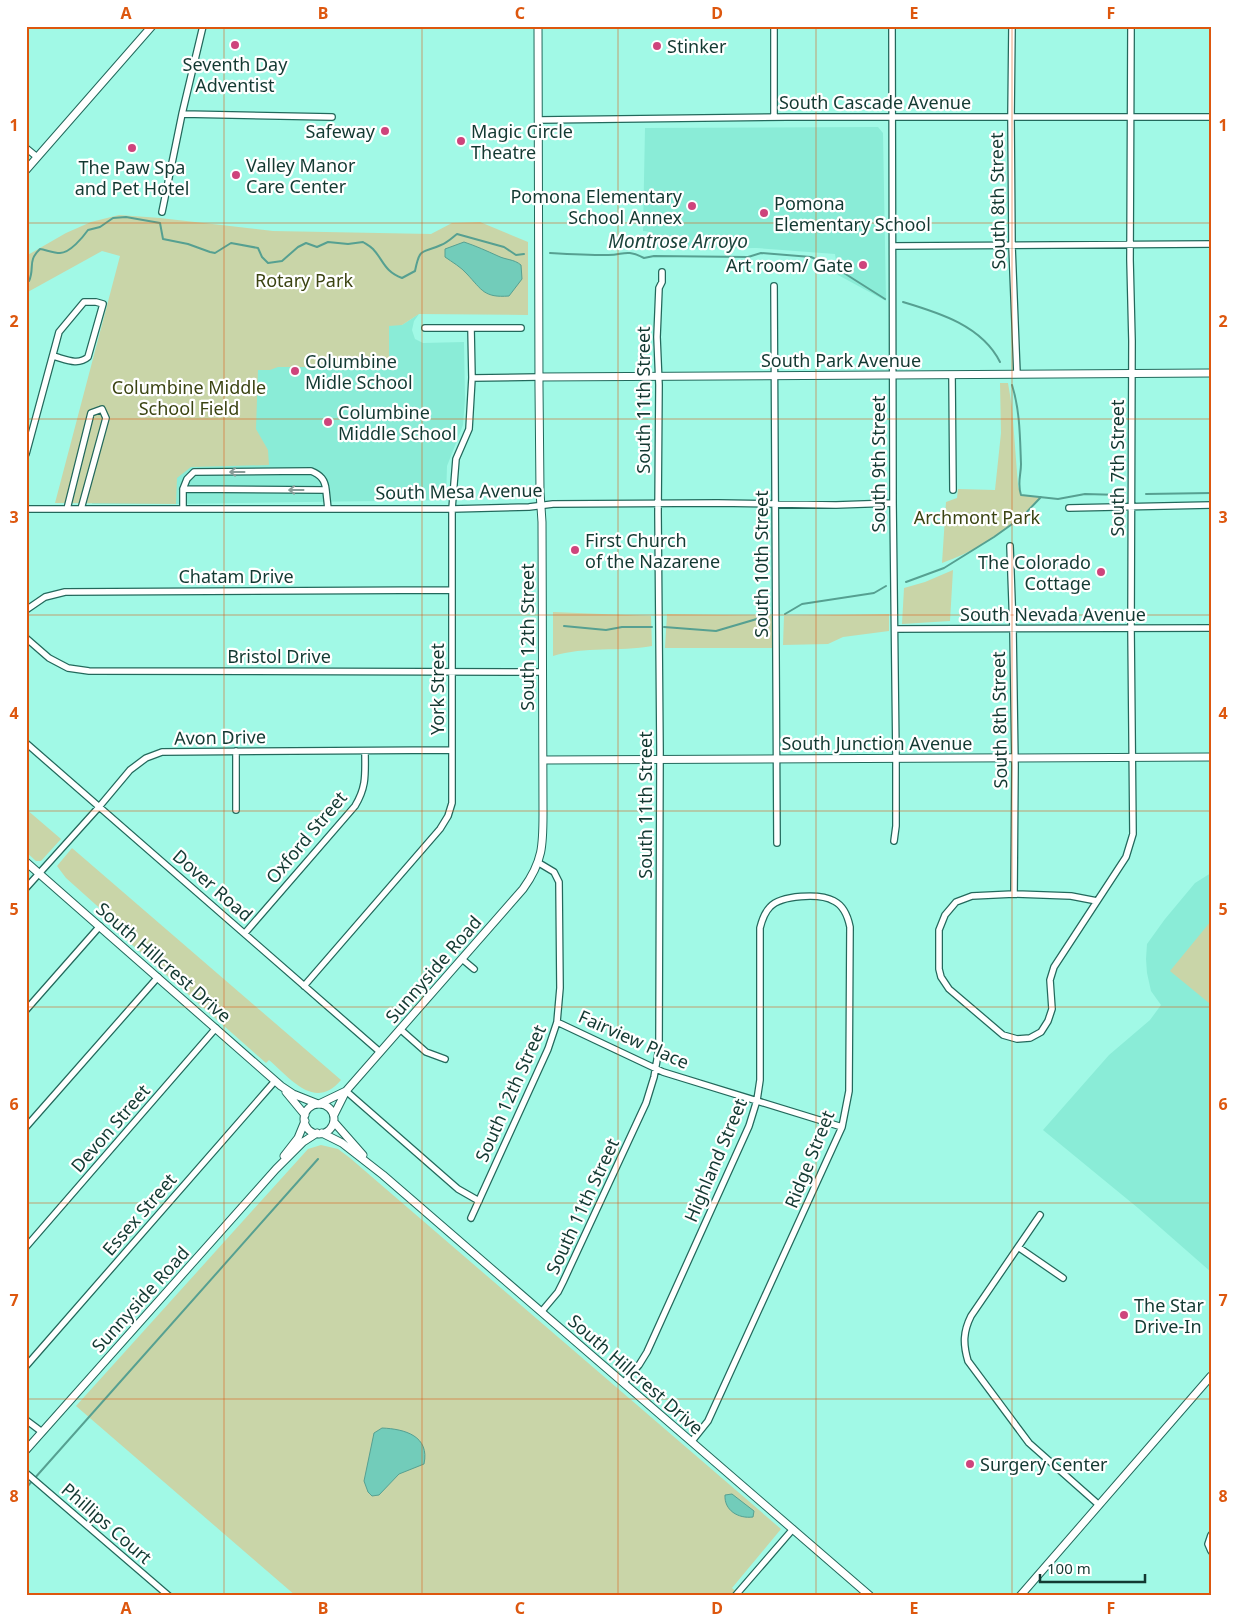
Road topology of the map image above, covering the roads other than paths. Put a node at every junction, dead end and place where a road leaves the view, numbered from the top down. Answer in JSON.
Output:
{"nodes":[{"id":1,"x":152,"y":26,"type":"edge"},
{"id":2,"x":204,"y":26,"type":"edge"},
{"id":3,"x":538,"y":26,"type":"edge"},
{"id":4,"x":774,"y":26,"type":"edge"},
{"id":5,"x":892,"y":26,"type":"edge"},
{"id":6,"x":1012,"y":26,"type":"edge"},
{"id":7,"x":1131,"y":26,"type":"edge"},
{"id":8,"x":182,"y":114,"type":"junction"},
{"id":9,"x":332,"y":117,"type":"dead end"},
{"id":10,"x":774,"y":117,"type":"junction"},
{"id":11,"x":892,"y":117,"type":"junction"},
{"id":12,"x":1011,"y":117,"type":"junction"},
{"id":13,"x":1130,"y":117,"type":"junction"},
{"id":14,"x":1211,"y":117,"type":"edge"},
{"id":15,"x":539,"y":120,"type":"junction"},
{"id":16,"x":26,"y":148,"type":"edge"},
{"id":17,"x":37,"y":157,"type":"junction"},
{"id":18,"x":26,"y":170,"type":"edge"},
{"id":19,"x":162,"y":212,"type":"dead end"},
{"id":20,"x":1211,"y":244,"type":"edge"},
{"id":21,"x":1130,"y":245,"type":"junction"},
{"id":22,"x":893,"y":246,"type":"junction"},
{"id":23,"x":1012,"y":246,"type":"junction"},
{"id":24,"x":662,"y":272,"type":"dead end"},
{"id":25,"x":774,"y":286,"type":"dead end"},
{"id":26,"x":425,"y":328,"type":"dead end"},
{"id":27,"x":471,"y":328,"type":"junction"},
{"id":28,"x":521,"y":328,"type":"dead end"},
{"id":29,"x":53,"y":356,"type":"junction"},
{"id":30,"x":1211,"y":373,"type":"edge"},
{"id":31,"x":1017,"y":374,"type":"junction"},
{"id":32,"x":1132,"y":374,"type":"junction"},
{"id":33,"x":893,"y":375,"type":"junction"},
{"id":34,"x":952,"y":375,"type":"junction"},
{"id":35,"x":658,"y":376,"type":"junction"},
{"id":36,"x":775,"y":376,"type":"junction"},
{"id":37,"x":539,"y":377,"type":"junction"},
{"id":38,"x":472,"y":378,"type":"junction"},
{"id":39,"x":26,"y":454,"type":"edge"},
{"id":40,"x":183,"y":489,"type":"junction"},
{"id":41,"x":326,"y":490,"type":"junction"},
{"id":42,"x":953,"y":490,"type":"dead end"},
{"id":43,"x":893,"y":503,"type":"junction"},
{"id":44,"x":658,"y":504,"type":"junction"},
{"id":45,"x":776,"y":505,"type":"junction"},
{"id":46,"x":1211,"y":505,"type":"edge"},
{"id":47,"x":541,"y":506,"type":"junction"},
{"id":48,"x":1131,"y":507,"type":"junction"},
{"id":49,"x":1069,"y":508,"type":"dead end"},
{"id":50,"x":26,"y":509,"type":"edge"},
{"id":51,"x":67,"y":509,"type":"junction"},
{"id":52,"x":81,"y":509,"type":"junction"},
{"id":53,"x":183,"y":509,"type":"junction"},
{"id":54,"x":328,"y":509,"type":"junction"},
{"id":55,"x":452,"y":509,"type":"junction"},
{"id":56,"x":1010,"y":546,"type":"dead end"},
{"id":57,"x":451,"y":590,"type":"junction"},
{"id":58,"x":26,"y":610,"type":"edge"},
{"id":59,"x":1131,"y":628,"type":"junction"},
{"id":60,"x":1211,"y":628,"type":"edge"},
{"id":61,"x":894,"y":629,"type":"junction"},
{"id":62,"x":1013,"y":629,"type":"junction"},
{"id":63,"x":26,"y":638,"type":"edge"},
{"id":64,"x":452,"y":671,"type":"junction"},
{"id":65,"x":542,"y":672,"type":"junction"},
{"id":66,"x":26,"y":743,"type":"edge"},
{"id":67,"x":452,"y":750,"type":"junction"},
{"id":68,"x":236,"y":751,"type":"junction"},
{"id":69,"x":365,"y":751,"type":"junction"},
{"id":70,"x":1132,"y":757,"type":"junction"},
{"id":71,"x":1211,"y":757,"type":"edge"},
{"id":72,"x":777,"y":758,"type":"junction"},
{"id":73,"x":896,"y":758,"type":"junction"},
{"id":74,"x":1014,"y":758,"type":"junction"},
{"id":75,"x":543,"y":760,"type":"junction"},
{"id":76,"x":660,"y":760,"type":"junction"},
{"id":77,"x":99,"y":807,"type":"junction"},
{"id":78,"x":236,"y":810,"type":"dead end"},
{"id":79,"x":894,"y":841,"type":"dead end"},
{"id":80,"x":778,"y":843,"type":"dead end"},
{"id":81,"x":26,"y":862,"type":"edge"},
{"id":82,"x":539,"y":863,"type":"junction"},
{"id":83,"x":40,"y":873,"type":"junction"},
{"id":84,"x":26,"y":888,"type":"edge"},
{"id":85,"x":1014,"y":894,"type":"junction"},
{"id":86,"x":802,"y":897,"type":"joint"},
{"id":87,"x":1097,"y":901,"type":"junction"},
{"id":88,"x":100,"y":926,"type":"junction"},
{"id":89,"x":245,"y":932,"type":"junction"},
{"id":90,"x":462,"y":958,"type":"junction"},
{"id":91,"x":474,"y":969,"type":"dead end"},
{"id":92,"x":158,"y":977,"type":"junction"},
{"id":93,"x":304,"y":986,"type":"junction"},
{"id":94,"x":26,"y":1010,"type":"edge"},
{"id":95,"x":557,"y":1022,"type":"junction"},
{"id":96,"x":216,"y":1028,"type":"junction"},
{"id":97,"x":400,"y":1029,"type":"junction"},
{"id":98,"x":380,"y":1052,"type":"junction"},
{"id":99,"x":445,"y":1058,"type":"dead end"},
{"id":100,"x":656,"y":1069,"type":"junction"},
{"id":101,"x":275,"y":1081,"type":"junction"},
{"id":102,"x":281,"y":1086,"type":"junction"},
{"id":103,"x":346,"y":1091,"type":"junction"},
{"id":104,"x":757,"y":1100,"type":"junction"},
{"id":105,"x":319,"y":1104,"type":"junction"},
{"id":106,"x":305,"y":1118,"type":"junction"},
{"id":107,"x":334,"y":1119,"type":"junction"},
{"id":108,"x":26,"y":1127,"type":"edge"},
{"id":109,"x":842,"y":1127,"type":"junction"},
{"id":110,"x":320,"y":1133,"type":"junction"},
{"id":111,"x":276,"y":1169,"type":"junction"},
{"id":112,"x":382,"y":1175,"type":"junction"},
{"id":113,"x":479,"y":1201,"type":"junction"},
{"id":114,"x":1040,"y":1216,"type":"dead end"},
{"id":115,"x":470,"y":1218,"type":"dead end"},
{"id":116,"x":26,"y":1247,"type":"edge"},
{"id":117,"x":1018,"y":1247,"type":"junction"},
{"id":118,"x":1063,"y":1278,"type":"dead end"},
{"id":119,"x":542,"y":1311,"type":"junction"},
{"id":120,"x":26,"y":1366,"type":"edge"},
{"id":121,"x":1211,"y":1376,"type":"edge"},
{"id":122,"x":624,"y":1382,"type":"junction"},
{"id":123,"x":26,"y":1420,"type":"edge"},
{"id":124,"x":42,"y":1432,"type":"junction"},
{"id":125,"x":692,"y":1441,"type":"junction"},
{"id":126,"x":26,"y":1450,"type":"edge"},
{"id":127,"x":26,"y":1473,"type":"edge"},
{"id":128,"x":1099,"y":1505,"type":"junction"},
{"id":129,"x":793,"y":1529,"type":"junction"},
{"id":130,"x":1211,"y":1535,"type":"edge"},
{"id":131,"x":1211,"y":1551,"type":"edge"},
{"id":132,"x":168,"y":1596,"type":"edge"},
{"id":133,"x":735,"y":1596,"type":"edge"},
{"id":134,"x":870,"y":1596,"type":"edge"},
{"id":135,"x":1020,"y":1596,"type":"edge"}],
"edges":[{"from":1,"to":17,"type":"street"},
{"from":2,"to":8,"type":"street"},
{"from":3,"to":15,"type":"street","name":"South 12th Street"},
{"from":4,"to":10,"type":"street"},
{"from":5,"to":11,"type":"street","name":"South 9th Street"},
{"from":6,"to":12,"type":"street","name":"South 8th Street"},
{"from":7,"to":13,"type":"street","name":"South 7th Street"},
{"from":8,"to":9,"type":"street"},
{"from":8,"to":19,"type":"street"},
{"from":10,"to":11,"type":"street","name":"South Cascade Avenue"},
{"from":10,"to":15,"type":"street","name":"South Cascade Avenue"},
{"from":11,"to":12,"type":"street","name":"South Cascade Avenue"},
{"from":11,"to":22,"type":"street","name":"South 9th Street"},
{"from":12,"to":13,"type":"street","name":"South Cascade Avenue"},
{"from":12,"to":23,"type":"street","name":"South 8th Street"},
{"from":13,"to":14,"type":"street","name":"South Cascade Avenue"},
{"from":13,"to":21,"type":"street","name":"South 7th Street"},
{"from":15,"to":37,"type":"street","name":"South 12th Street"},
{"from":16,"to":17,"type":"street"},
{"from":17,"to":18,"type":"street"},
{"from":20,"to":21,"type":"street"},
{"from":21,"to":23,"type":"street"},
{"from":21,"to":32,"type":"street","name":"South 7th Street"},
{"from":22,"to":23,"type":"street"},
{"from":22,"to":33,"type":"street","name":"South 9th Street"},
{"from":23,"to":31,"type":"street","name":"South 8th Street"},
{"from":24,"to":35,"type":"street","name":"South 11th Street"},
{"from":25,"to":36,"type":"street","name":"South 10th Street"},
{"from":26,"to":27,"type":"street"},
{"from":27,"to":28,"type":"street"},
{"from":27,"to":38,"type":"street","name":"York Street"},
{"from":29,"to":29,"type":"street"},
{"from":29,"to":39,"type":"street"},
{"from":30,"to":32,"type":"street","name":"South Park Avenue"},
{"from":31,"to":32,"type":"street","name":"South Park Avenue"},
{"from":31,"to":34,"type":"street","name":"South Park Avenue"},
{"from":32,"to":48,"type":"street","name":"South 7th Street"},
{"from":33,"to":34,"type":"street","name":"South Park Avenue"},
{"from":33,"to":36,"type":"street","name":"South Park Avenue"},
{"from":33,"to":43,"type":"street","name":"South 9th Street"},
{"from":34,"to":42,"type":"street"},
{"from":35,"to":36,"type":"street","name":"South Park Avenue"},
{"from":35,"to":37,"type":"street","name":"South Park Avenue"},
{"from":35,"to":44,"type":"street","name":"South 11th Street"},
{"from":36,"to":45,"type":"street","name":"South 10th Street"},
{"from":37,"to":38,"type":"street","name":"South Park Avenue"},
{"from":37,"to":47,"type":"street","name":"South 12th Street"},
{"from":38,"to":55,"type":"street","name":"York Street"},
{"from":41,"to":40,"type":"street","one_way":true},
{"from":41,"to":40,"type":"street","one_way":true},
{"from":40,"to":53,"type":"street"},
{"from":41,"to":54,"type":"street"},
{"from":43,"to":45,"type":"street","name":"South Mesa Avenue"},
{"from":43,"to":61,"type":"street","name":"South 9th Street"},
{"from":44,"to":45,"type":"street","name":"South Mesa Avenue"},
{"from":44,"to":47,"type":"street","name":"South Mesa Avenue"},
{"from":44,"to":76,"type":"street","name":"South 11th Street"},
{"from":45,"to":72,"type":"street","name":"South 10th Street"},
{"from":46,"to":48,"type":"street"},
{"from":47,"to":55,"type":"street","name":"South Mesa Avenue"},
{"from":47,"to":65,"type":"street","name":"South 12th Street"},
{"from":48,"to":49,"type":"street"},
{"from":48,"to":59,"type":"street","name":"South 7th Street"},
{"from":50,"to":51,"type":"street","name":"South Mesa Avenue"},
{"from":51,"to":52,"type":"street","name":"South Mesa Avenue"},
{"from":51,"to":52,"type":"street"},
{"from":52,"to":53,"type":"street","name":"South Mesa Avenue"},
{"from":53,"to":54,"type":"street","name":"South Mesa Avenue"},
{"from":54,"to":55,"type":"street","name":"South Mesa Avenue"},
{"from":55,"to":57,"type":"street","name":"York Street"},
{"from":56,"to":62,"type":"street","name":"South 8th Street"},
{"from":57,"to":58,"type":"street","name":"Chatam Drive"},
{"from":57,"to":64,"type":"street","name":"York Street"},
{"from":59,"to":60,"type":"street","name":"South Nevada Avenue"},
{"from":59,"to":62,"type":"street","name":"South Nevada Avenue"},
{"from":59,"to":70,"type":"street","name":"South 7th Street"},
{"from":61,"to":62,"type":"street","name":"South Nevada Avenue"},
{"from":61,"to":73,"type":"street","name":"South 9th Street"},
{"from":62,"to":74,"type":"street","name":"South 8th Street"},
{"from":63,"to":64,"type":"street","name":"Bristol Drive"},
{"from":64,"to":65,"type":"street","name":"Bristol Drive"},
{"from":64,"to":67,"type":"street","name":"York Street"},
{"from":65,"to":75,"type":"street","name":"South 12th Street"},
{"from":66,"to":77,"type":"street","name":"Dover Road"},
{"from":67,"to":69,"type":"street","name":"Avon Drive"},
{"from":67,"to":93,"type":"street","name":"York Street"},
{"from":68,"to":69,"type":"street","name":"Avon Drive"},
{"from":68,"to":77,"type":"street","name":"Avon Drive"},
{"from":68,"to":78,"type":"street"},
{"from":69,"to":89,"type":"street","name":"Oxford Street"},
{"from":70,"to":71,"type":"street","name":"South Junction Avenue"},
{"from":70,"to":74,"type":"street","name":"South Junction Avenue"},
{"from":70,"to":87,"type":"street","name":"South 7th Street"},
{"from":72,"to":73,"type":"street","name":"South Junction Avenue"},
{"from":72,"to":76,"type":"street","name":"South Junction Avenue"},
{"from":72,"to":80,"type":"street","name":"South 10th Street"},
{"from":73,"to":74,"type":"street","name":"South Junction Avenue"},
{"from":73,"to":79,"type":"street","name":"South 9th Street"},
{"from":74,"to":85,"type":"street","name":"South 8th Street"},
{"from":75,"to":76,"type":"street","name":"South Junction Avenue"},
{"from":75,"to":82,"type":"street","name":"South 12th Street"},
{"from":76,"to":100,"type":"street","name":"South 11th Street"},
{"from":77,"to":83,"type":"street","name":"Avon Drive"},
{"from":77,"to":89,"type":"street","name":"Dover Road"},
{"from":81,"to":83,"type":"street","name":"South Hillcrest Drive"},
{"from":82,"to":90,"type":"street","name":"Sunnyside Road"},
{"from":82,"to":95,"type":"street","name":"South 12th Street"},
{"from":83,"to":84,"type":"street","name":"Avon Drive"},
{"from":83,"to":88,"type":"street","name":"South Hillcrest Drive"},
{"from":85,"to":87,"type":"street","name":"South 7th Street"},
{"from":85,"to":87,"type":"street","name":"South 7th Street"},
{"from":86,"to":104,"type":"street","name":"Highland Street"},
{"from":86,"to":109,"type":"street","name":"Ridge Street"},
{"from":88,"to":92,"type":"street","name":"South Hillcrest Drive"},
{"from":88,"to":94,"type":"street"},
{"from":89,"to":93,"type":"street","name":"Dover Road"},
{"from":90,"to":91,"type":"street"},
{"from":90,"to":97,"type":"street","name":"Sunnyside Road"},
{"from":92,"to":96,"type":"street","name":"South Hillcrest Drive"},
{"from":92,"to":108,"type":"street"},
{"from":93,"to":98,"type":"street","name":"Dover Road"},
{"from":95,"to":100,"type":"street","name":"Fairview Place"},
{"from":95,"to":113,"type":"street","name":"South 12th Street"},
{"from":96,"to":101,"type":"street","name":"South Hillcrest Drive"},
{"from":96,"to":116,"type":"street","name":"Devon Street"},
{"from":97,"to":98,"type":"street","name":"Sunnyside Road"},
{"from":97,"to":99,"type":"street"},
{"from":98,"to":103,"type":"street","name":"Sunnyside Road"},
{"from":100,"to":104,"type":"street","name":"Fairview Place"},
{"from":100,"to":119,"type":"street","name":"South 11th Street"},
{"from":101,"to":102,"type":"street","name":"South Hillcrest Drive"},
{"from":101,"to":120,"type":"street","name":"Essex Street"},
{"from":102,"to":105,"type":"street"},
{"from":102,"to":106,"type":"street"},
{"from":103,"to":105,"type":"street","name":"Sunnyside Road"},
{"from":103,"to":107,"type":"street","name":"Sunnyside Road"},
{"from":103,"to":113,"type":"street"},
{"from":104,"to":109,"type":"street","name":"Fairview Place"},
{"from":104,"to":122,"type":"street","name":"Highland Street"},
{"from":105,"to":106,"type":"street"},
{"from":105,"to":107,"type":"street"},
{"from":106,"to":110,"type":"street"},
{"from":106,"to":111,"type":"street","name":"Sunnyside Road"},
{"from":107,"to":110,"type":"street"},
{"from":107,"to":112,"type":"street"},
{"from":109,"to":125,"type":"street","name":"Ridge Street"},
{"from":110,"to":111,"type":"street","name":"Sunnyside Road"},
{"from":110,"to":112,"type":"street"},
{"from":111,"to":124,"type":"street","name":"Sunnyside Road"},
{"from":112,"to":119,"type":"street","name":"South Hillcrest Drive"},
{"from":113,"to":115,"type":"street","name":"South 12th Street"},
{"from":114,"to":117,"type":"street"},
{"from":117,"to":118,"type":"street"},
{"from":117,"to":128,"type":"street"},
{"from":119,"to":122,"type":"street","name":"South Hillcrest Drive"},
{"from":121,"to":128,"type":"street"},
{"from":122,"to":125,"type":"street","name":"South Hillcrest Drive"},
{"from":123,"to":124,"type":"street"},
{"from":124,"to":126,"type":"street","name":"Sunnyside Road"},
{"from":125,"to":129,"type":"street","name":"South Hillcrest Drive"},
{"from":127,"to":132,"type":"street","name":"Phillips Court"},
{"from":128,"to":135,"type":"street"},
{"from":129,"to":133,"type":"street"},
{"from":129,"to":134,"type":"street","name":"South Hillcrest Drive"},
{"from":130,"to":131,"type":"street"}]}
